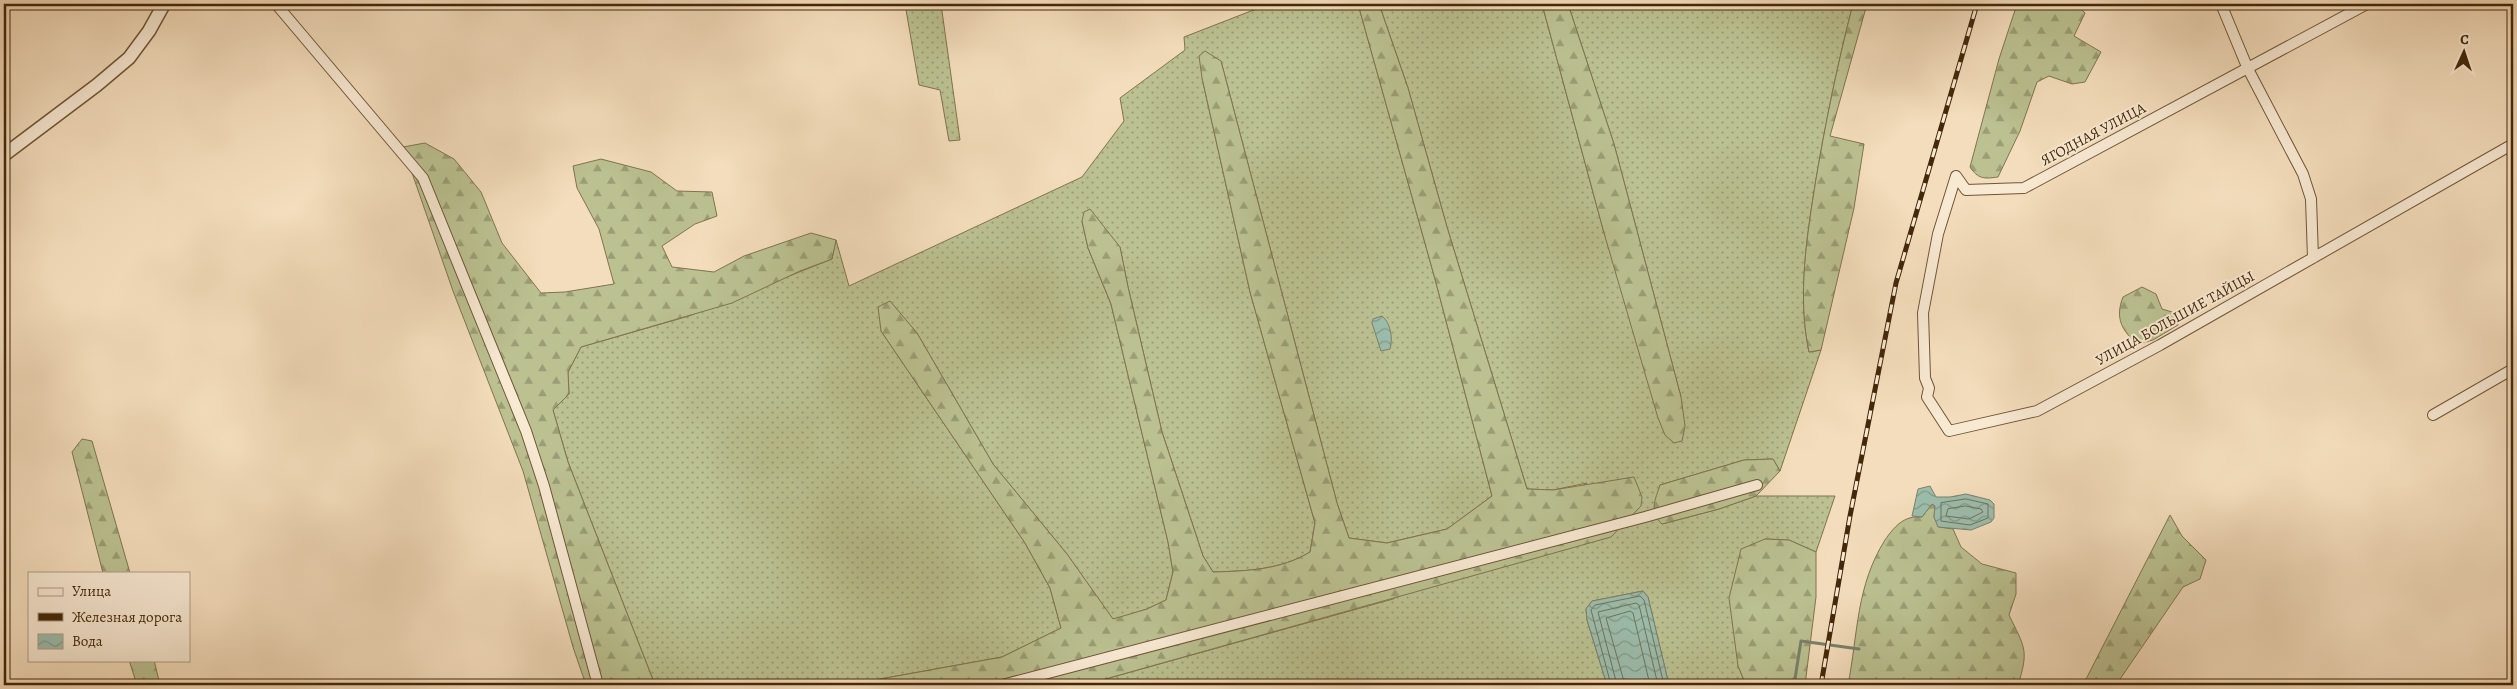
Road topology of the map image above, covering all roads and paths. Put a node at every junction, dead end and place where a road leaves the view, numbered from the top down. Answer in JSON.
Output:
{"nodes":[{"id":1,"x":164,"y":4,"type":"edge"},
{"id":2,"x":276,"y":4,"type":"edge"},
{"id":3,"x":2221,"y":4,"type":"edge"},
{"id":4,"x":2367,"y":4,"type":"edge"},
{"id":5,"x":2248,"y":69,"type":"junction"},
{"id":6,"x":2513,"y":144,"type":"edge"},
{"id":7,"x":4,"y":155,"type":"edge"},
{"id":8,"x":2313,"y":258,"type":"junction"},
{"id":9,"x":1923,"y":313,"type":"joint"},
{"id":10,"x":2513,"y":369,"type":"edge"},
{"id":11,"x":2433,"y":415,"type":"dead end"},
{"id":12,"x":1758,"y":485,"type":"dead end"},
{"id":13,"x":598,"y":685,"type":"edge"},
{"id":14,"x":1002,"y":685,"type":"edge"}],
"edges":[{"from":1,"to":7,"type":"street"},
{"from":2,"to":13,"type":"street"},
{"from":3,"to":5,"type":"street"},
{"from":4,"to":5,"type":"street","name":"ЯГОДНАЯ УЛИЦА"},
{"from":5,"to":8,"type":"street"},
{"from":5,"to":9,"type":"street","name":"ЯГОДНАЯ УЛИЦА"},
{"from":6,"to":8,"type":"street","name":"УЛИЦА БОЛЬШИЕ ТАЙЦЫ"},
{"from":8,"to":9,"type":"street","name":"УЛИЦА БОЛЬШИЕ ТАЙЦЫ"},
{"from":10,"to":11,"type":"street"},
{"from":12,"to":14,"type":"street"}]}
